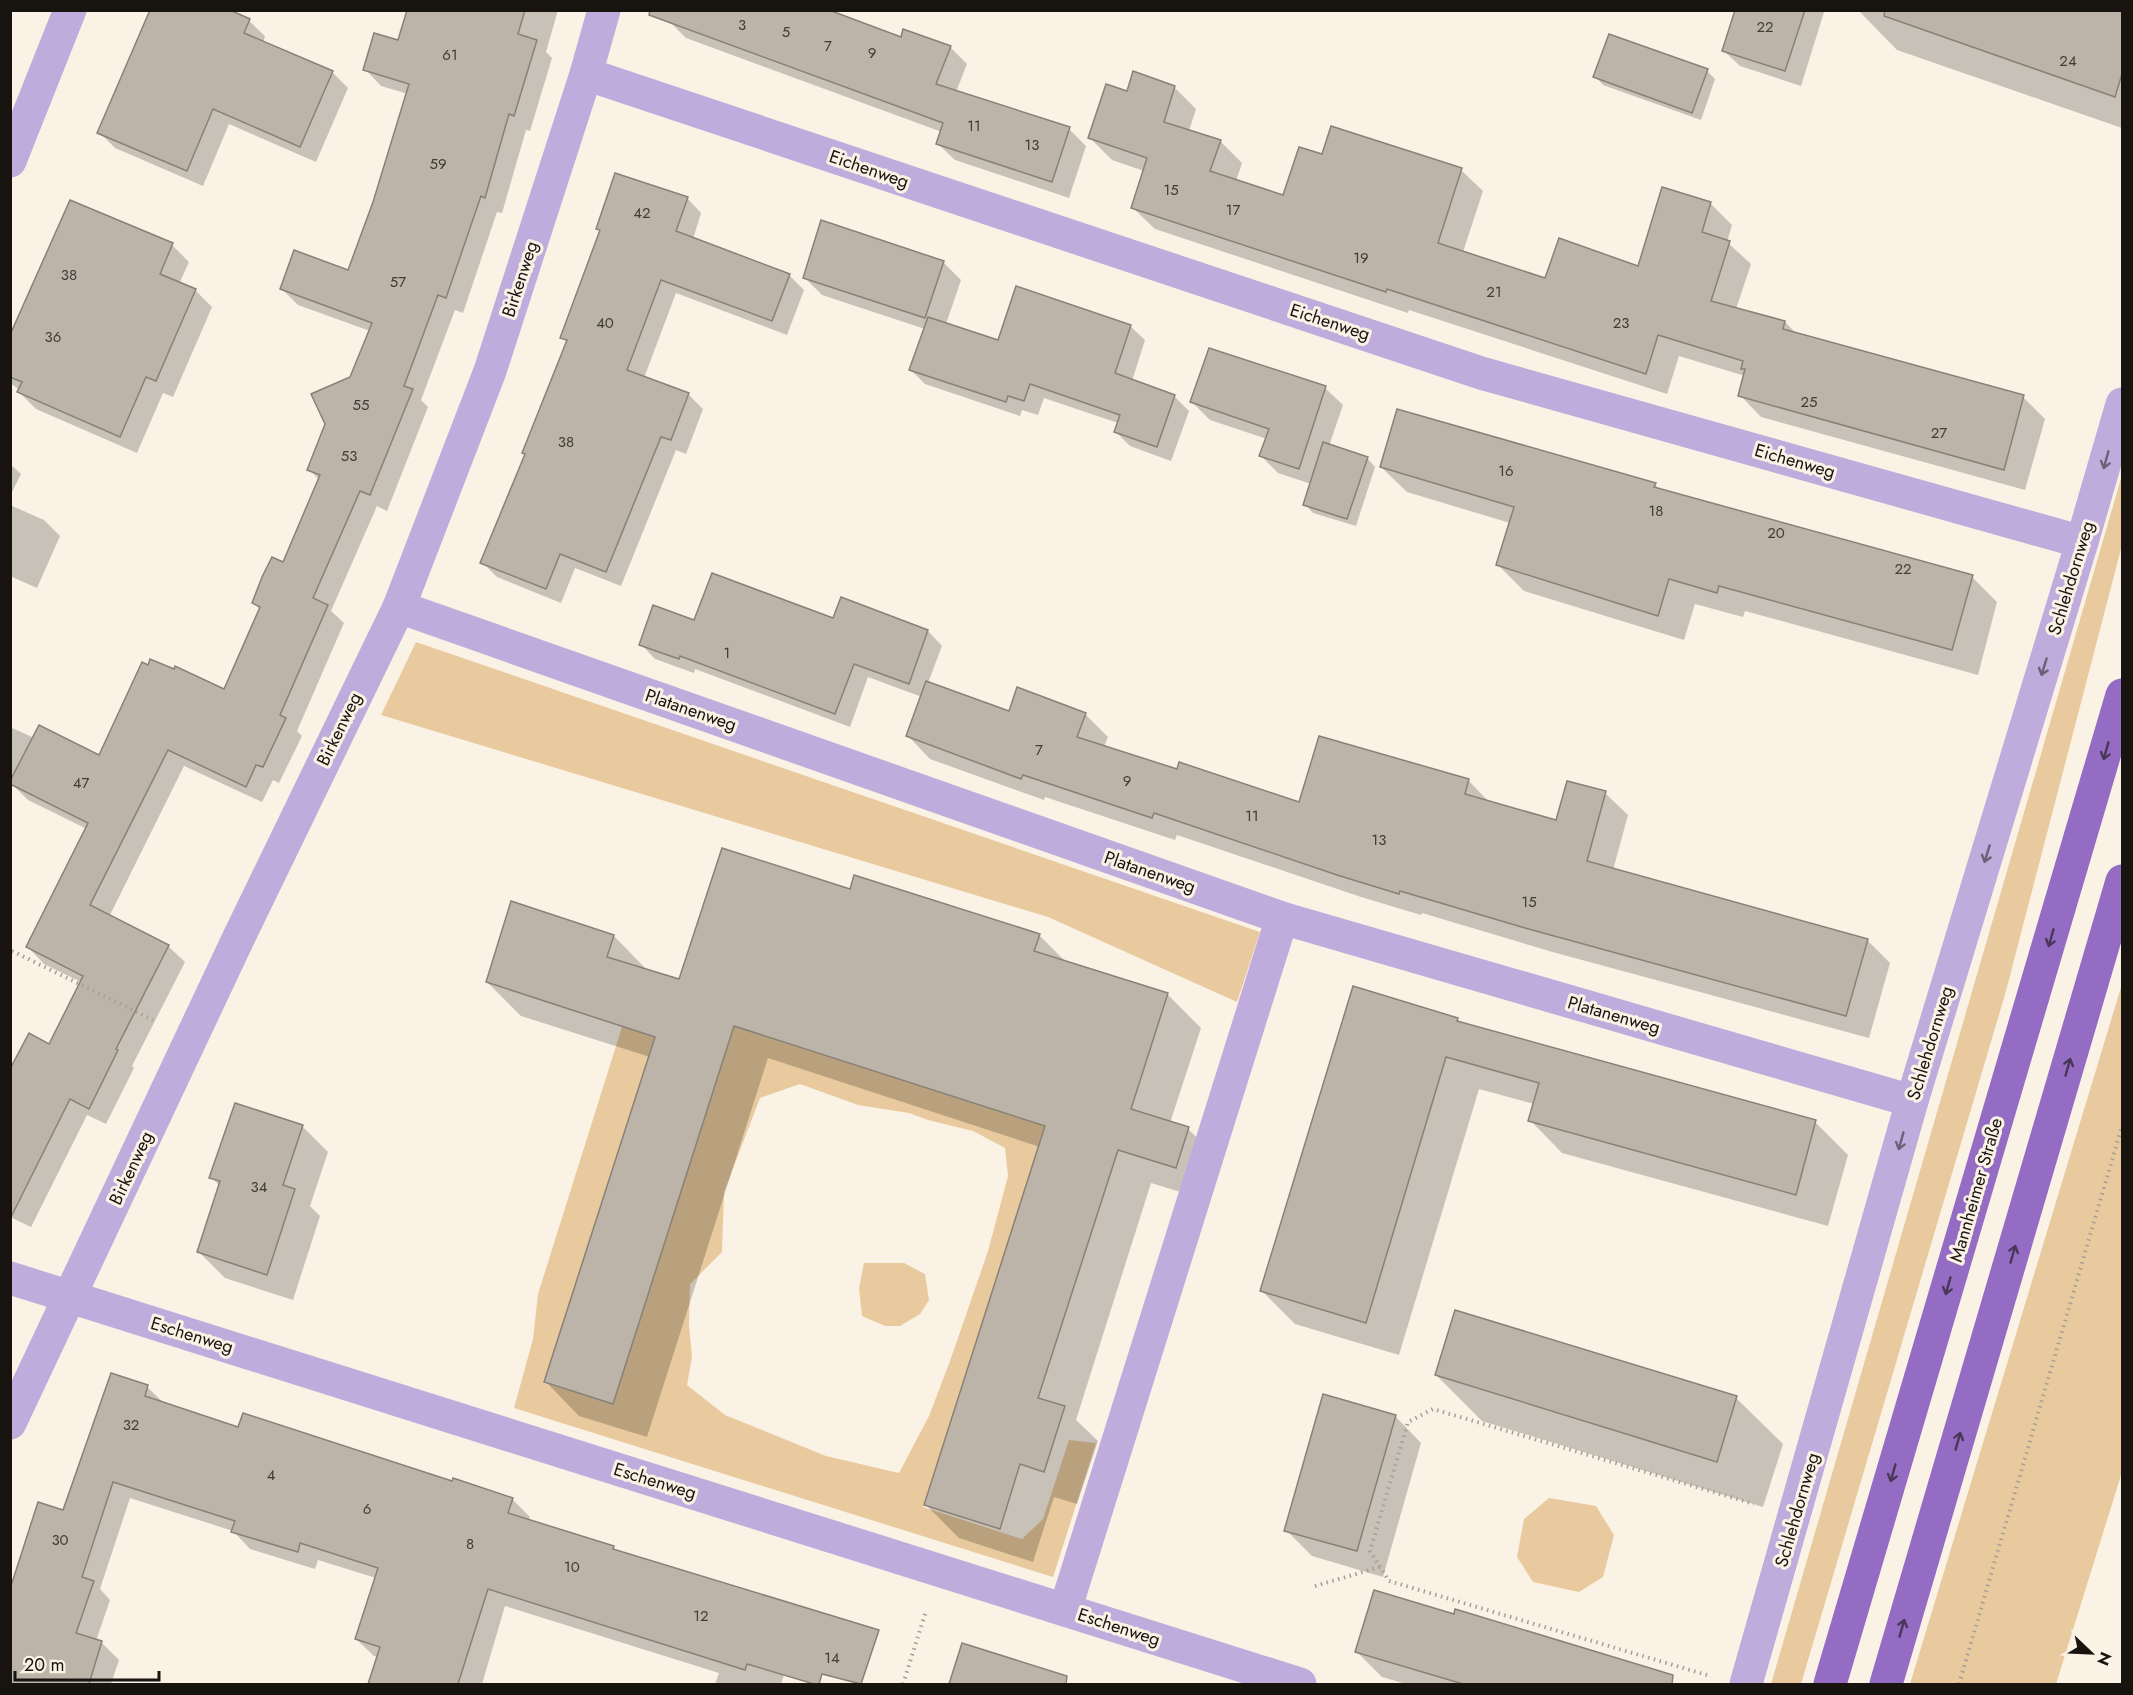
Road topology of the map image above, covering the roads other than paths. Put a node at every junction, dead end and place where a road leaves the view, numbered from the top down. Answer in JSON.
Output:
{"nodes":[{"id":1,"x":70,"y":10,"type":"edge"},
{"id":2,"x":604,"y":10,"type":"edge"},
{"id":3,"x":586,"y":74,"type":"junction"},
{"id":4,"x":10,"y":161,"type":"edge"},
{"id":5,"x":2122,"y":404,"type":"edge"},
{"id":6,"x":2082,"y":542,"type":"junction"},
{"id":7,"x":399,"y":607,"type":"junction"},
{"id":8,"x":2122,"y":695,"type":"edge"},
{"id":9,"x":2122,"y":881,"type":"edge"},
{"id":10,"x":1282,"y":918,"type":"junction"},
{"id":11,"x":1912,"y":1101,"type":"junction"},
{"id":12,"x":10,"y":1278,"type":"edge"},
{"id":13,"x":71,"y":1297,"type":"junction"},
{"id":14,"x":10,"y":1423,"type":"edge"},
{"id":15,"x":1065,"y":1610,"type":"junction"},
{"id":16,"x":1731,"y":1681,"type":"edge"},
{"id":17,"x":1300,"y":1684,"type":"edge"},
{"id":18,"x":1830,"y":1684,"type":"edge"},
{"id":19,"x":1886,"y":1684,"type":"edge"}],
"edges":[{"from":1,"to":4,"type":"street"},
{"from":2,"to":3,"type":"street","name":"Birkenweg"},
{"from":3,"to":6,"type":"street","name":"Eichenweg"},
{"from":3,"to":7,"type":"street","name":"Birkenweg"},
{"from":5,"to":6,"type":"street","name":"Schlehdornweg","one_way":true},
{"from":6,"to":11,"type":"street","name":"Schlehdornweg","one_way":true},
{"from":7,"to":10,"type":"street","name":"Platanenweg"},
{"from":7,"to":13,"type":"street","name":"Birkenweg"},
{"from":8,"to":18,"type":"main road","name":"Mannheimer Straße","one_way":true},
{"from":19,"to":9,"type":"main road","one_way":true},
{"from":10,"to":11,"type":"street","name":"Platanenweg"},
{"from":10,"to":15,"type":"street"},
{"from":11,"to":16,"type":"street","name":"Schlehdornweg","one_way":true},
{"from":12,"to":13,"type":"street","name":"Eschenweg"},
{"from":13,"to":14,"type":"street","name":"Birkenweg"},
{"from":13,"to":15,"type":"street","name":"Eschenweg"},
{"from":15,"to":17,"type":"street","name":"Eschenweg"}]}
